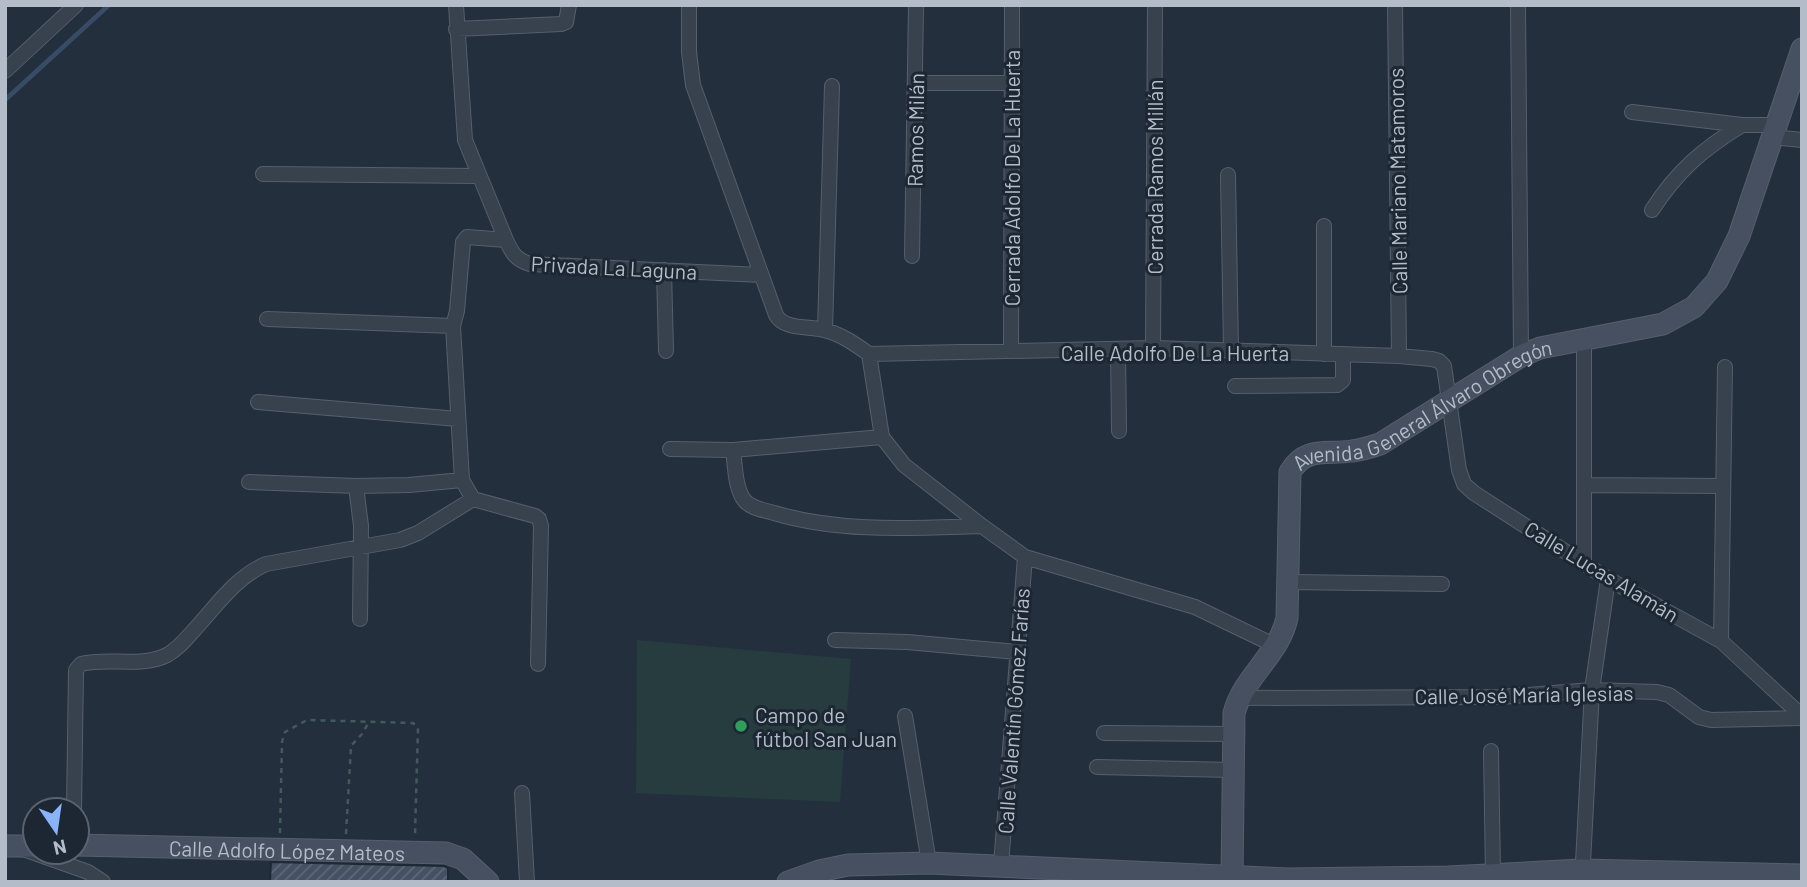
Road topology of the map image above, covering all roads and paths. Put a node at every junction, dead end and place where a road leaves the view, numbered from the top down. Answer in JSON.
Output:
{"nodes":[{"id":1,"x":76,"y":5,"type":"edge"},
{"id":2,"x":456,"y":5,"type":"edge"},
{"id":3,"x":569,"y":5,"type":"edge"},
{"id":4,"x":689,"y":5,"type":"edge"},
{"id":5,"x":916,"y":5,"type":"edge"},
{"id":6,"x":1012,"y":5,"type":"edge"},
{"id":7,"x":1155,"y":5,"type":"edge"},
{"id":8,"x":1395,"y":5,"type":"edge"},
{"id":9,"x":1518,"y":5,"type":"edge"},
{"id":10,"x":456,"y":29,"type":"junction"},
{"id":11,"x":1802,"y":49,"type":"edge"},
{"id":12,"x":5,"y":71,"type":"edge"},
{"id":13,"x":916,"y":83,"type":"junction"},
{"id":14,"x":1010,"y":83,"type":"junction"},
{"id":15,"x":832,"y":86,"type":"dead end"},
{"id":16,"x":1632,"y":112,"type":"dead end"},
{"id":17,"x":1742,"y":125,"type":"junction"},
{"id":18,"x":1774,"y":131,"type":"junction"},
{"id":19,"x":1802,"y":140,"type":"edge"},
{"id":20,"x":263,"y":174,"type":"dead end"},
{"id":21,"x":1228,"y":175,"type":"dead end"},
{"id":22,"x":479,"y":176,"type":"junction"},
{"id":23,"x":1652,"y":210,"type":"dead end"},
{"id":24,"x":1324,"y":226,"type":"dead end"},
{"id":25,"x":506,"y":240,"type":"junction"},
{"id":26,"x":912,"y":256,"type":"dead end"},
{"id":27,"x":664,"y":270,"type":"junction"},
{"id":28,"x":761,"y":275,"type":"junction"},
{"id":29,"x":267,"y":318,"type":"dead end"},
{"id":30,"x":453,"y":326,"type":"junction"},
{"id":31,"x":825,"y":330,"type":"junction"},
{"id":32,"x":1584,"y":338,"type":"junction"},
{"id":33,"x":1153,"y":348,"type":"junction"},
{"id":34,"x":1118,"y":349,"type":"junction"},
{"id":35,"x":666,"y":351,"type":"dead end"},
{"id":36,"x":1011,"y":351,"type":"junction"},
{"id":37,"x":1231,"y":351,"type":"junction"},
{"id":38,"x":869,"y":354,"type":"junction"},
{"id":39,"x":1324,"y":354,"type":"junction"},
{"id":40,"x":1343,"y":354,"type":"junction"},
{"id":41,"x":1399,"y":356,"type":"junction"},
{"id":42,"x":1521,"y":356,"type":"junction"},
{"id":43,"x":1725,"y":367,"type":"dead end"},
{"id":44,"x":1235,"y":386,"type":"dead end"},
{"id":45,"x":1449,"y":400,"type":"junction"},
{"id":46,"x":258,"y":402,"type":"dead end"},
{"id":47,"x":458,"y":419,"type":"junction"},
{"id":48,"x":1119,"y":431,"type":"dead end"},
{"id":49,"x":881,"y":437,"type":"junction"},
{"id":50,"x":670,"y":449,"type":"dead end"},
{"id":51,"x":733,"y":450,"type":"junction"},
{"id":52,"x":462,"y":480,"type":"junction"},
{"id":53,"x":249,"y":482,"type":"dead end"},
{"id":54,"x":1584,"y":485,"type":"junction"},
{"id":55,"x":356,"y":486,"type":"junction"},
{"id":56,"x":1723,"y":486,"type":"junction"},
{"id":57,"x":473,"y":499,"type":"junction"},
{"id":58,"x":982,"y":526,"type":"junction"},
{"id":59,"x":361,"y":547,"type":"junction"},
{"id":60,"x":1025,"y":556,"type":"junction"},
{"id":61,"x":1584,"y":564,"type":"junction"},
{"id":62,"x":1608,"y":579,"type":"junction"},
{"id":63,"x":1289,"y":582,"type":"junction"},
{"id":64,"x":1442,"y":584,"type":"dead end"},
{"id":65,"x":360,"y":619,"type":"dead end"},
{"id":66,"x":835,"y":640,"type":"dead end"},
{"id":67,"x":1721,"y":641,"type":"junction"},
{"id":68,"x":1276,"y":646,"type":"junction"},
{"id":69,"x":1017,"y":652,"type":"junction"},
{"id":70,"x":538,"y":664,"type":"dead end"},
{"id":71,"x":1592,"y":690,"type":"junction"},
{"id":72,"x":1238,"y":698,"type":"junction"},
{"id":73,"x":905,"y":716,"type":"dead end"},
{"id":74,"x":1802,"y":717,"type":"edge"},
{"id":75,"x":369,"y":722,"type":"junction"},
{"id":76,"x":1104,"y":733,"type":"dead end"},
{"id":77,"x":1233,"y":734,"type":"junction"},
{"id":78,"x":1491,"y":751,"type":"dead end"},
{"id":79,"x":1097,"y":767,"type":"dead end"},
{"id":80,"x":1232,"y":770,"type":"junction"},
{"id":81,"x":522,"y":793,"type":"dead end"},
{"id":82,"x":74,"y":796,"type":"edge"},
{"id":83,"x":91,"y":845,"type":"edge"},
{"id":84,"x":19,"y":846,"type":"edge"},
{"id":85,"x":280,"y":849,"type":"junction"},
{"id":86,"x":345,"y":850,"type":"junction"},
{"id":87,"x":414,"y":852,"type":"junction"},
{"id":88,"x":929,"y":863,"type":"junction"},
{"id":89,"x":1001,"y":866,"type":"junction"},
{"id":90,"x":1493,"y":874,"type":"junction"},
{"id":91,"x":1802,"y":875,"type":"edge"},
{"id":92,"x":1582,"y":876,"type":"edge"},
{"id":93,"x":1232,"y":877,"type":"junction"},
{"id":94,"x":1207,"y":879,"type":"edge"},
{"id":95,"x":1448,"y":880,"type":"edge"},
{"id":96,"x":791,"y":881,"type":"edge"},
{"id":97,"x":1288,"y":881,"type":"edge"},
{"id":98,"x":103,"y":882,"type":"edge"},
{"id":99,"x":488,"y":882,"type":"edge"},
{"id":100,"x":527,"y":882,"type":"edge"}],
"edges":[{"from":1,"to":12,"type":"street"},
{"from":2,"to":10,"type":"street","name":"Privada La Laguna"},
{"from":3,"to":10,"type":"street"},
{"from":4,"to":28,"type":"street"},
{"from":5,"to":13,"type":"street","name":"Ramos Milán"},
{"from":6,"to":14,"type":"street","name":"Cerrada Adolfo De La Huerta"},
{"from":7,"to":33,"type":"street","name":"Cerrada Ramos Millán"},
{"from":8,"to":41,"type":"street","name":"Calle Mariano Matamoros"},
{"from":9,"to":42,"type":"street"},
{"from":10,"to":22,"type":"street","name":"Privada La Laguna"},
{"from":11,"to":18,"type":"main road","name":"Avenida General Álvaro Obregón"},
{"from":13,"to":14,"type":"street"},
{"from":13,"to":26,"type":"street","name":"Ramos Milán"},
{"from":14,"to":36,"type":"street","name":"Cerrada Adolfo De La Huerta"},
{"from":15,"to":31,"type":"street"},
{"from":16,"to":17,"type":"street"},
{"from":17,"to":18,"type":"street"},
{"from":17,"to":23,"type":"street"},
{"from":18,"to":19,"type":"street"},
{"from":18,"to":32,"type":"main road","name":"Avenida General Álvaro Obregón"},
{"from":20,"to":22,"type":"street"},
{"from":21,"to":37,"type":"street"},
{"from":22,"to":25,"type":"street","name":"Privada La Laguna"},
{"from":24,"to":39,"type":"street"},
{"from":25,"to":27,"type":"street","name":"Privada La Laguna"},
{"from":25,"to":30,"type":"street"},
{"from":27,"to":28,"type":"street","name":"Privada La Laguna"},
{"from":27,"to":35,"type":"street"},
{"from":28,"to":31,"type":"street"},
{"from":29,"to":30,"type":"street"},
{"from":30,"to":47,"type":"street"},
{"from":31,"to":38,"type":"street"},
{"from":32,"to":42,"type":"main road","name":"Avenida General Álvaro Obregón"},
{"from":32,"to":54,"type":"street"},
{"from":33,"to":34,"type":"street","name":"Calle Adolfo De La Huerta"},
{"from":33,"to":37,"type":"street","name":"Calle Adolfo De La Huerta"},
{"from":34,"to":36,"type":"street","name":"Calle Adolfo De La Huerta"},
{"from":34,"to":48,"type":"street"},
{"from":36,"to":38,"type":"street","name":"Calle Adolfo De La Huerta"},
{"from":37,"to":39,"type":"street","name":"Calle Adolfo De La Huerta"},
{"from":38,"to":49,"type":"street"},
{"from":39,"to":40,"type":"street","name":"Calle Adolfo De La Huerta"},
{"from":40,"to":41,"type":"street","name":"Calle Adolfo De La Huerta"},
{"from":40,"to":44,"type":"street"},
{"from":41,"to":45,"type":"street","name":"Calle Adolfo De La Huerta"},
{"from":42,"to":45,"type":"main road","name":"Avenida General Álvaro Obregón"},
{"from":43,"to":56,"type":"street"},
{"from":45,"to":61,"type":"street","name":"Calle Lucas Alamán"},
{"from":45,"to":63,"type":"main road","name":"Avenida General Álvaro Obregón"},
{"from":46,"to":47,"type":"street"},
{"from":47,"to":52,"type":"street"},
{"from":49,"to":51,"type":"street"},
{"from":49,"to":58,"type":"street"},
{"from":50,"to":51,"type":"street"},
{"from":51,"to":58,"type":"street"},
{"from":52,"to":55,"type":"street"},
{"from":52,"to":57,"type":"street"},
{"from":53,"to":55,"type":"street"},
{"from":54,"to":56,"type":"street"},
{"from":54,"to":61,"type":"street"},
{"from":55,"to":59,"type":"street"},
{"from":56,"to":67,"type":"street"},
{"from":57,"to":59,"type":"street"},
{"from":57,"to":70,"type":"street"},
{"from":58,"to":60,"type":"street"},
{"from":59,"to":65,"type":"street"},
{"from":59,"to":82,"type":"street"},
{"from":60,"to":68,"type":"street"},
{"from":60,"to":69,"type":"street","name":"Calle Valentín Gómez Farías"},
{"from":61,"to":62,"type":"street","name":"Calle Lucas Alamán"},
{"from":62,"to":67,"type":"street","name":"Calle Lucas Alamán"},
{"from":62,"to":71,"type":"street"},
{"from":63,"to":64,"type":"street"},
{"from":63,"to":68,"type":"main road","name":"Avenida General Álvaro Obregón"},
{"from":66,"to":69,"type":"street"},
{"from":67,"to":74,"type":"street","name":"Calle Lucas Alamán"},
{"from":68,"to":72,"type":"main road","name":"Avenida General Álvaro Obregón"},
{"from":69,"to":89,"type":"street","name":"Calle Valentín Gómez Farías"},
{"from":71,"to":72,"type":"street","name":"Calle José María Iglesias"},
{"from":71,"to":74,"type":"street","name":"Calle José María Iglesias"},
{"from":71,"to":92,"type":"street"},
{"from":72,"to":77,"type":"main road","name":"Avenida General Álvaro Obregón"},
{"from":73,"to":88,"type":"street"},
{"from":75,"to":85,"type":"path"},
{"from":75,"to":86,"type":"path"},
{"from":75,"to":87,"type":"path"},
{"from":76,"to":77,"type":"street"},
{"from":77,"to":80,"type":"main road","name":"Avenida General Álvaro Obregón"},
{"from":78,"to":90,"type":"street"},
{"from":79,"to":80,"type":"street"},
{"from":80,"to":93,"type":"main road","name":"Avenida General Álvaro Obregón"},
{"from":81,"to":100,"type":"street"},
{"from":83,"to":85,"type":"main road","name":"Calle Adolfo López Mateos"},
{"from":84,"to":98,"type":"street"},
{"from":85,"to":86,"type":"main road","name":"Calle Adolfo López Mateos"},
{"from":86,"to":87,"type":"main road","name":"Calle Adolfo López Mateos"},
{"from":87,"to":99,"type":"main road","name":"Calle Adolfo López Mateos"},
{"from":88,"to":89,"type":"main road"},
{"from":88,"to":96,"type":"main road"},
{"from":89,"to":94,"type":"main road"},
{"from":90,"to":92,"type":"main road"},
{"from":90,"to":95,"type":"main road"},
{"from":91,"to":92,"type":"main road"},
{"from":93,"to":94,"type":"main road"},
{"from":93,"to":97,"type":"main road"},
{"from":95,"to":97,"type":"main road"}]}
